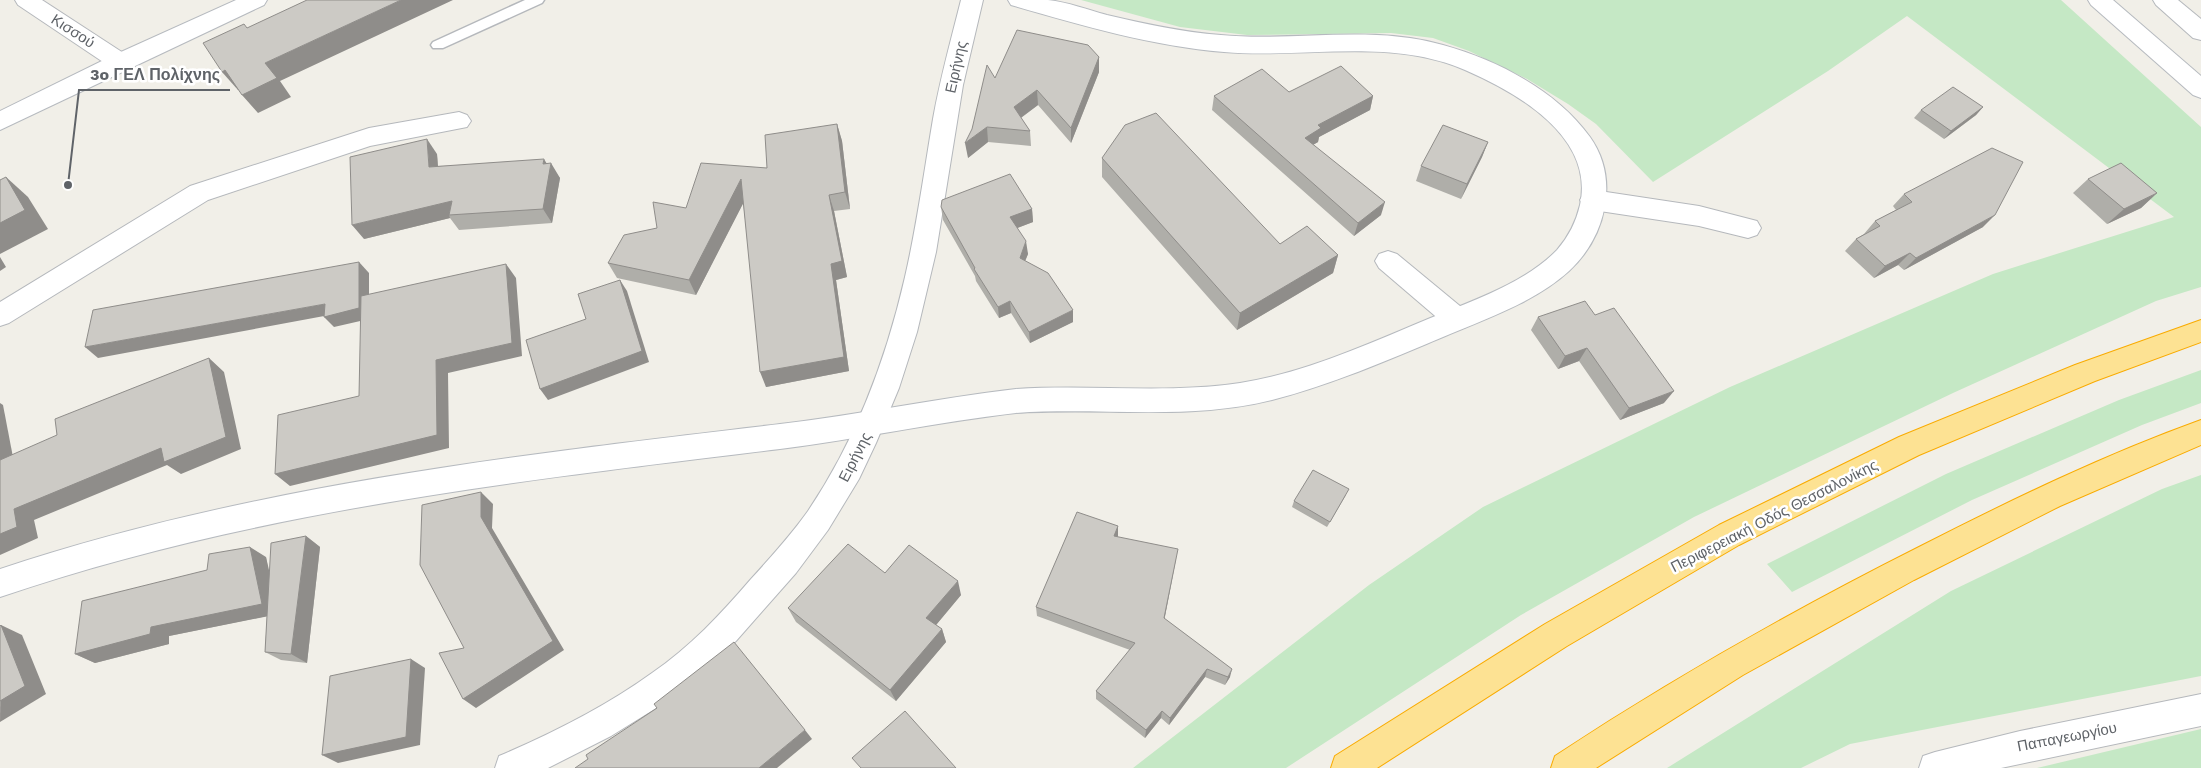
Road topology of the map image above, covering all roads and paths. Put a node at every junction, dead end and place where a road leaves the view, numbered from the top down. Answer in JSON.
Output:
{"nodes":[{"id":1,"x":26,"y":0,"type":"edge"},
{"id":2,"x":256,"y":0,"type":"edge"},
{"id":3,"x":537,"y":0,"type":"edge"},
{"id":4,"x":972,"y":0,"type":"edge"},
{"id":5,"x":1019,"y":0,"type":"edge"},
{"id":6,"x":2100,"y":0,"type":"edge"},
{"id":7,"x":2164,"y":0,"type":"edge"},
{"id":8,"x":2201,"y":32,"type":"edge"},
{"id":9,"x":438,"y":45,"type":"dead end"},
{"id":10,"x":120,"y":62,"type":"junction"},
{"id":11,"x":2201,"y":89,"type":"edge"},
{"id":12,"x":0,"y":121,"type":"edge"},
{"id":13,"x":459,"y":121,"type":"dead end"},
{"id":14,"x":1594,"y":200,"type":"junction"},
{"id":15,"x":1748,"y":228,"type":"dead end"},
{"id":16,"x":1388,"y":261,"type":"dead end"},
{"id":17,"x":0,"y":315,"type":"edge"},
{"id":18,"x":1457,"y":319,"type":"junction"},
{"id":19,"x":2201,"y":331,"type":"edge"},
{"id":20,"x":871,"y":424,"type":"junction"},
{"id":21,"x":2201,"y":432,"type":"edge"},
{"id":22,"x":0,"y":582,"type":"edge"},
{"id":23,"x":2201,"y":710,"type":"edge"},
{"id":24,"x":511,"y":768,"type":"edge"},
{"id":25,"x":1347,"y":768,"type":"edge"},
{"id":26,"x":1567,"y":768,"type":"edge"},
{"id":27,"x":1935,"y":768,"type":"edge"}],
"edges":[{"from":1,"to":10,"type":"street","name":"Κισσού"},
{"from":2,"to":10,"type":"street"},
{"from":3,"to":9,"type":"lane"},
{"from":4,"to":20,"type":"street","name":"Ειρήνης"},
{"from":5,"to":14,"type":"street"},
{"from":6,"to":11,"type":"street"},
{"from":7,"to":8,"type":"street"},
{"from":10,"to":12,"type":"street"},
{"from":13,"to":17,"type":"street"},
{"from":14,"to":15,"type":"street"},
{"from":14,"to":18,"type":"street"},
{"from":16,"to":18,"type":"street"},
{"from":18,"to":20,"type":"street"},
{"from":19,"to":25,"type":"highway","name":"Περιφερειακή Οδός Θεσσαλονίκης"},
{"from":20,"to":22,"type":"street"},
{"from":20,"to":24,"type":"street","name":"Ειρήνης"},
{"from":21,"to":26,"type":"highway"},
{"from":23,"to":27,"type":"street","name":"Παπαγεωργίου"}]}
